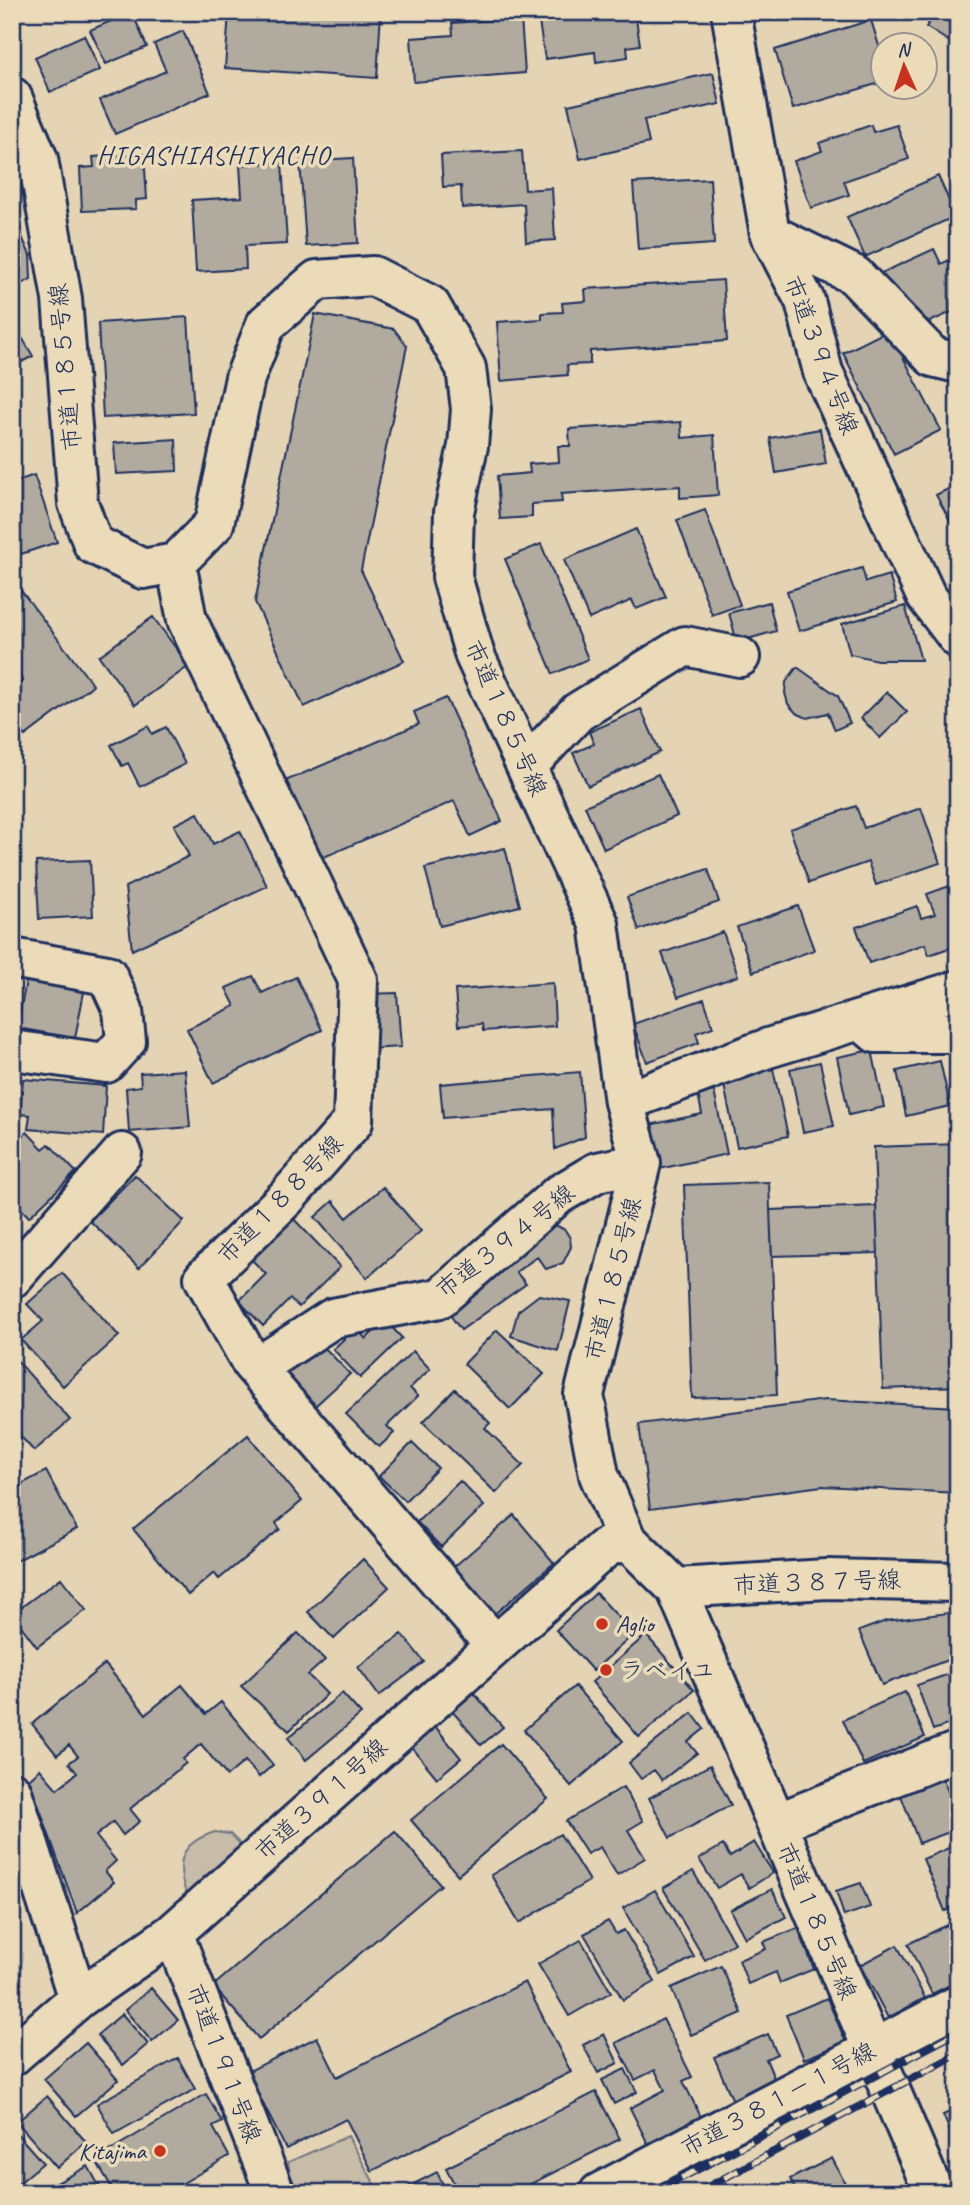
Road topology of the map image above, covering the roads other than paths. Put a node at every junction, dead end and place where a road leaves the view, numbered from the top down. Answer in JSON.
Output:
{"nodes":[{"id":1,"x":731,"y":12,"type":"edge"},
{"id":2,"x":12,"y":97,"type":"edge"},
{"id":3,"x":25,"y":168,"type":"edge"},
{"id":4,"x":770,"y":234,"type":"junction"},
{"id":5,"x":958,"y":363,"type":"edge"},
{"id":6,"x":176,"y":564,"type":"junction"},
{"id":7,"x":958,"y":638,"type":"edge"},
{"id":8,"x":740,"y":657,"type":"dead end"},
{"id":9,"x":527,"y":766,"type":"junction"},
{"id":10,"x":12,"y":958,"type":"edge"},
{"id":11,"x":958,"y":990,"type":"edge"},
{"id":12,"x":861,"y":1020,"type":"junction"},
{"id":13,"x":958,"y":1033,"type":"edge"},
{"id":14,"x":12,"y":1050,"type":"edge"},
{"id":15,"x":624,"y":1102,"type":"junction"},
{"id":16,"x":122,"y":1153,"type":"dead end"},
{"id":17,"x":641,"y":1163,"type":"junction"},
{"id":18,"x":12,"y":1278,"type":"edge"},
{"id":19,"x":256,"y":1368,"type":"junction"},
{"id":20,"x":626,"y":1539,"type":"junction"},
{"id":21,"x":958,"y":1582,"type":"edge"},
{"id":22,"x":676,"y":1588,"type":"junction"},
{"id":23,"x":494,"y":1644,"type":"junction"},
{"id":24,"x":958,"y":1751,"type":"edge"},
{"id":25,"x":12,"y":1792,"type":"edge"},
{"id":26,"x":777,"y":1823,"type":"junction"},
{"id":27,"x":173,"y":1933,"type":"junction"},
{"id":28,"x":78,"y":1999,"type":"junction"},
{"id":29,"x":958,"y":2005,"type":"edge"},
{"id":30,"x":872,"y":2051,"type":"junction"},
{"id":31,"x":12,"y":2056,"type":"edge"},
{"id":32,"x":275,"y":2193,"type":"edge"},
{"id":33,"x":599,"y":2193,"type":"edge"},
{"id":34,"x":934,"y":2193,"type":"edge"}],
"edges":[{"from":1,"to":4,"type":"street","name":"市道３９４号線"},
{"from":2,"to":3,"type":"street","name":"市道１８５号線"},
{"from":3,"to":6,"type":"street","name":"市道１８５号線"},
{"from":4,"to":5,"type":"street"},
{"from":4,"to":7,"type":"street","name":"市道３９４号線"},
{"from":6,"to":9,"type":"street","name":"市道１８５号線"},
{"from":6,"to":19,"type":"street","name":"市道１８８号線"},
{"from":8,"to":9,"type":"street"},
{"from":9,"to":15,"type":"street","name":"市道１８５号線"},
{"from":10,"to":14,"type":"street"},
{"from":11,"to":12,"type":"street"},
{"from":12,"to":13,"type":"street"},
{"from":12,"to":15,"type":"street"},
{"from":15,"to":17,"type":"street","name":"市道１８５号線"},
{"from":16,"to":18,"type":"street"},
{"from":17,"to":19,"type":"street","name":"市道３９４号線"},
{"from":17,"to":20,"type":"street","name":"市道１８５号線"},
{"from":19,"to":23,"type":"street","name":"市道１８８号線"},
{"from":20,"to":22,"type":"street","name":"市道１８５号線"},
{"from":20,"to":23,"type":"street","name":"市道３９１号線"},
{"from":21,"to":22,"type":"street","name":"市道３８７号線"},
{"from":22,"to":26,"type":"street","name":"市道１８５号線"},
{"from":23,"to":27,"type":"street","name":"市道３９１号線"},
{"from":24,"to":26,"type":"street"},
{"from":25,"to":28,"type":"street"},
{"from":26,"to":30,"type":"street","name":"市道１８５号線"},
{"from":27,"to":28,"type":"street","name":"市道３９１号線"},
{"from":27,"to":32,"type":"street","name":"市道１９１号線"},
{"from":28,"to":31,"type":"street","name":"市道３９１号線"},
{"from":29,"to":30,"type":"street","name":"市道３８１－１号線"},
{"from":30,"to":33,"type":"street","name":"市道３８１－１号線"},
{"from":30,"to":34,"type":"street","name":"市道１８５号線"}]}
